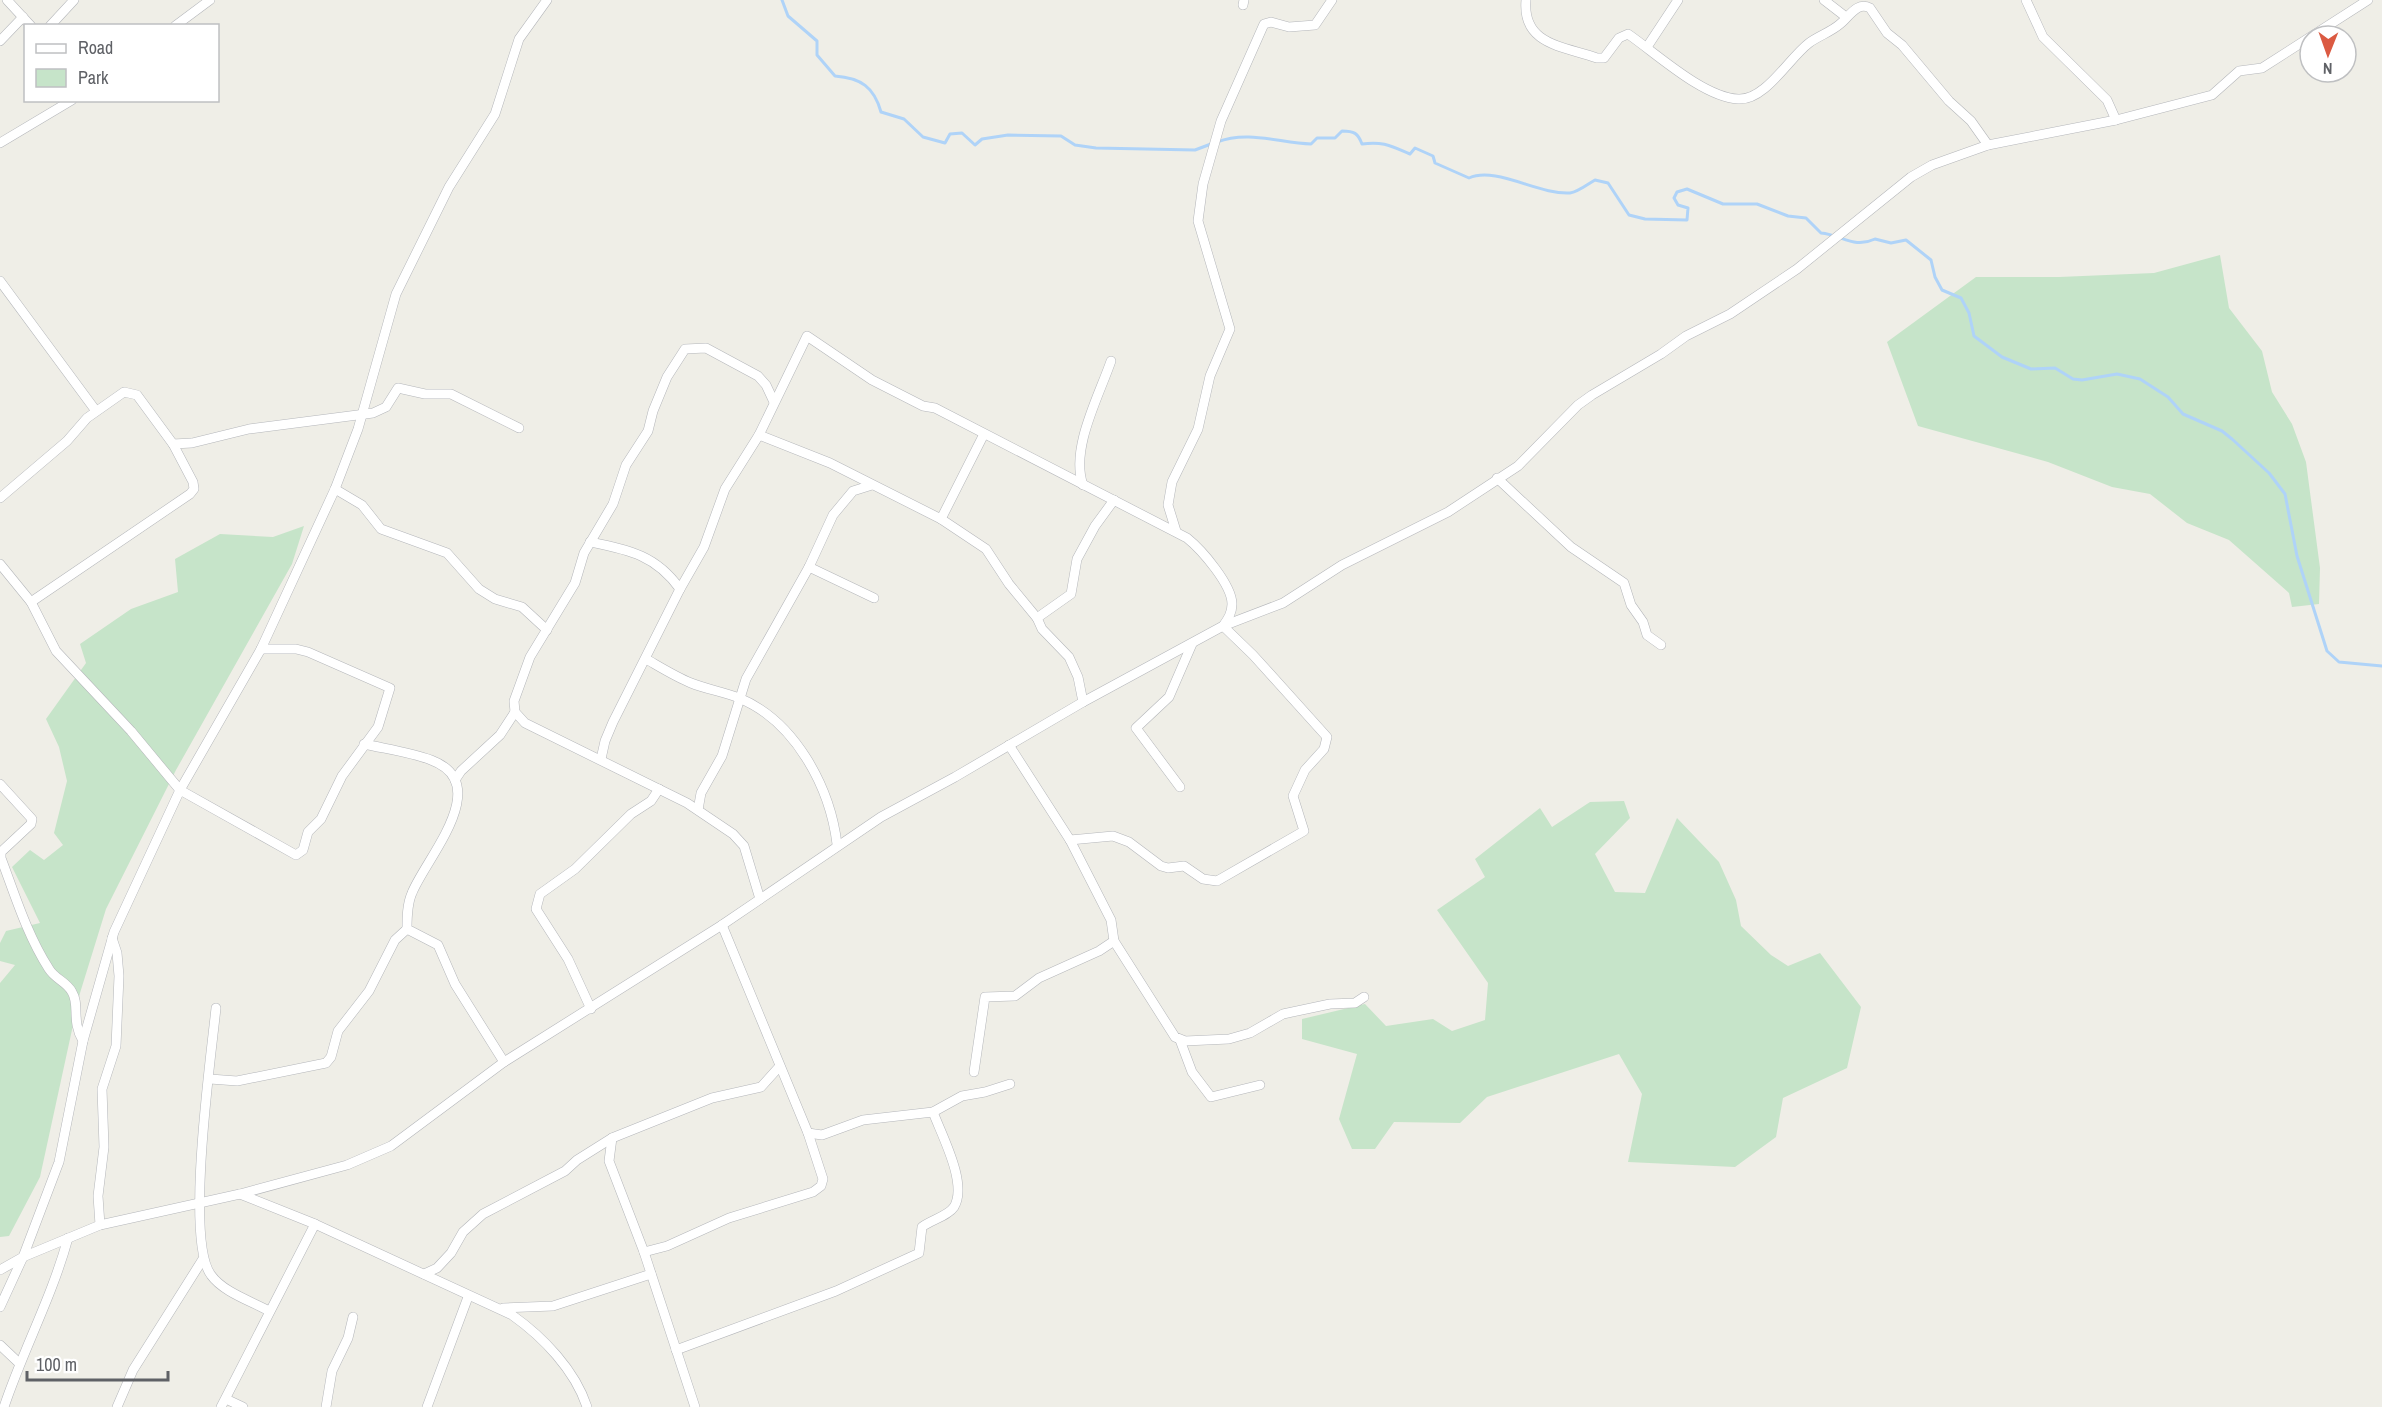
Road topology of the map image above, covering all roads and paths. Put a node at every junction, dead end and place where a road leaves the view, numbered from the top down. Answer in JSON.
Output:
{"nodes":[{"id":1,"x":7,"y":0,"type":"edge"},
{"id":2,"x":74,"y":0,"type":"edge"},
{"id":3,"x":210,"y":0,"type":"edge"},
{"id":4,"x":547,"y":0,"type":"edge"},
{"id":5,"x":1332,"y":0,"type":"edge"},
{"id":6,"x":1526,"y":0,"type":"edge"},
{"id":7,"x":1678,"y":0,"type":"edge"},
{"id":8,"x":1824,"y":0,"type":"edge"},
{"id":9,"x":2026,"y":0,"type":"edge"},
{"id":10,"x":2368,"y":0,"type":"edge"},
{"id":11,"x":1866,"y":3,"type":"edge"},
{"id":12,"x":23,"y":17,"type":"junction"},
{"id":13,"x":1845,"y":17,"type":"junction"},
{"id":14,"x":30,"y":24,"type":"edge"},
{"id":15,"x":52,"y":24,"type":"edge"},
{"id":16,"x":178,"y":24,"type":"edge"},
{"id":17,"x":0,"y":41,"type":"edge"},
{"id":18,"x":1647,"y":47,"type":"junction"},
{"id":19,"x":69,"y":102,"type":"edge"},
{"id":20,"x":2116,"y":120,"type":"junction"},
{"id":21,"x":0,"y":129,"type":"edge"},
{"id":22,"x":4,"y":140,"type":"edge"},
{"id":23,"x":1988,"y":145,"type":"junction"},
{"id":24,"x":0,"y":281,"type":"edge"},
{"id":25,"x":1111,"y":361,"type":"dead end"},
{"id":26,"x":774,"y":402,"type":"junction"},
{"id":27,"x":96,"y":411,"type":"junction"},
{"id":28,"x":363,"y":416,"type":"junction"},
{"id":29,"x":519,"y":428,"type":"dead end"},
{"id":30,"x":984,"y":434,"type":"junction"},
{"id":31,"x":759,"y":435,"type":"junction"},
{"id":32,"x":173,"y":444,"type":"junction"},
{"id":33,"x":1497,"y":478,"type":"junction"},
{"id":34,"x":872,"y":485,"type":"junction"},
{"id":35,"x":1083,"y":486,"type":"junction"},
{"id":36,"x":335,"y":489,"type":"junction"},
{"id":37,"x":0,"y":498,"type":"edge"},
{"id":38,"x":1114,"y":500,"type":"junction"},
{"id":39,"x":940,"y":519,"type":"junction"},
{"id":40,"x":1176,"y":531,"type":"junction"},
{"id":41,"x":590,"y":542,"type":"junction"},
{"id":42,"x":0,"y":564,"type":"edge"},
{"id":43,"x":808,"y":567,"type":"junction"},
{"id":44,"x":680,"y":589,"type":"junction"},
{"id":45,"x":874,"y":598,"type":"dead end"},
{"id":46,"x":31,"y":602,"type":"junction"},
{"id":47,"x":1037,"y":618,"type":"junction"},
{"id":48,"x":1223,"y":626,"type":"junction"},
{"id":49,"x":547,"y":630,"type":"junction"},
{"id":50,"x":1192,"y":644,"type":"junction"},
{"id":51,"x":1661,"y":645,"type":"dead end"},
{"id":52,"x":261,"y":649,"type":"junction"},
{"id":53,"x":646,"y":659,"type":"junction"},
{"id":54,"x":740,"y":698,"type":"junction"},
{"id":55,"x":1083,"y":702,"type":"junction"},
{"id":56,"x":515,"y":712,"type":"junction"},
{"id":57,"x":364,"y":744,"type":"junction"},
{"id":58,"x":1009,"y":745,"type":"junction"},
{"id":59,"x":601,"y":759,"type":"junction"},
{"id":60,"x":455,"y":780,"type":"junction"},
{"id":61,"x":0,"y":784,"type":"edge"},
{"id":62,"x":1180,"y":787,"type":"dead end"},
{"id":63,"x":659,"y":789,"type":"junction"},
{"id":64,"x":180,"y":790,"type":"junction"},
{"id":65,"x":698,"y":810,"type":"junction"},
{"id":66,"x":1070,"y":840,"type":"junction"},
{"id":67,"x":837,"y":844,"type":"junction"},
{"id":68,"x":760,"y":899,"type":"junction"},
{"id":69,"x":722,"y":925,"type":"junction"},
{"id":70,"x":407,"y":929,"type":"junction"},
{"id":71,"x":112,"y":938,"type":"junction"},
{"id":72,"x":1114,"y":941,"type":"junction"},
{"id":73,"x":1364,"y":997,"type":"dead end"},
{"id":74,"x":216,"y":1008,"type":"dead end"},
{"id":75,"x":591,"y":1009,"type":"junction"},
{"id":76,"x":1180,"y":1040,"type":"junction"},
{"id":77,"x":83,"y":1041,"type":"junction"},
{"id":78,"x":504,"y":1062,"type":"junction"},
{"id":79,"x":779,"y":1067,"type":"junction"},
{"id":80,"x":974,"y":1072,"type":"dead end"},
{"id":81,"x":210,"y":1079,"type":"junction"},
{"id":82,"x":1010,"y":1084,"type":"dead end"},
{"id":83,"x":1260,"y":1085,"type":"dead end"},
{"id":84,"x":933,"y":1112,"type":"junction"},
{"id":85,"x":808,"y":1133,"type":"junction"},
{"id":86,"x":612,"y":1138,"type":"junction"},
{"id":87,"x":240,"y":1194,"type":"junction"},
{"id":88,"x":200,"y":1205,"type":"junction"},
{"id":89,"x":315,"y":1224,"type":"junction"},
{"id":90,"x":100,"y":1225,"type":"junction"},
{"id":91,"x":68,"y":1238,"type":"junction"},
{"id":92,"x":644,"y":1251,"type":"junction"},
{"id":93,"x":23,"y":1257,"type":"junction"},
{"id":94,"x":203,"y":1259,"type":"junction"},
{"id":95,"x":0,"y":1270,"type":"edge"},
{"id":96,"x":424,"y":1274,"type":"junction"},
{"id":97,"x":651,"y":1274,"type":"junction"},
{"id":98,"x":468,"y":1297,"type":"junction"},
{"id":99,"x":0,"y":1307,"type":"edge"},
{"id":100,"x":500,"y":1308,"type":"junction"},
{"id":101,"x":269,"y":1311,"type":"junction"},
{"id":102,"x":353,"y":1317,"type":"dead end"},
{"id":103,"x":0,"y":1345,"type":"edge"},
{"id":104,"x":676,"y":1350,"type":"junction"},
{"id":105,"x":19,"y":1363,"type":"junction"},
{"id":106,"x":223,"y":1403,"type":"edge"},
{"id":107,"x":4,"y":1407,"type":"edge"},
{"id":108,"x":117,"y":1407,"type":"edge"},
{"id":109,"x":243,"y":1407,"type":"edge"},
{"id":110,"x":326,"y":1407,"type":"edge"},
{"id":111,"x":427,"y":1407,"type":"edge"},
{"id":112,"x":587,"y":1407,"type":"edge"},
{"id":113,"x":695,"y":1407,"type":"edge"}],
"edges":[{"from":1,"to":12,"type":"street"},
{"from":2,"to":15,"type":"street"},
{"from":3,"to":16,"type":"street"},
{"from":4,"to":28,"type":"street"},
{"from":5,"to":40,"type":"street"},
{"from":6,"to":18,"type":"street"},
{"from":7,"to":18,"type":"street"},
{"from":8,"to":13,"type":"street"},
{"from":9,"to":20,"type":"street"},
{"from":10,"to":20,"type":"street"},
{"from":11,"to":13,"type":"street"},
{"from":11,"to":23,"type":"street"},
{"from":12,"to":14,"type":"street"},
{"from":12,"to":17,"type":"street"},
{"from":13,"to":18,"type":"street"},
{"from":19,"to":22,"type":"street"},
{"from":20,"to":23,"type":"street"},
{"from":21,"to":22,"type":"street"},
{"from":23,"to":33,"type":"street"},
{"from":24,"to":27,"type":"street"},
{"from":25,"to":35,"type":"street"},
{"from":26,"to":30,"type":"street"},
{"from":26,"to":31,"type":"street"},
{"from":26,"to":41,"type":"street"},
{"from":27,"to":32,"type":"street"},
{"from":27,"to":37,"type":"street"},
{"from":28,"to":29,"type":"street"},
{"from":28,"to":32,"type":"street"},
{"from":28,"to":36,"type":"street"},
{"from":30,"to":35,"type":"street"},
{"from":30,"to":39,"type":"street"},
{"from":31,"to":34,"type":"street"},
{"from":31,"to":44,"type":"street"},
{"from":32,"to":46,"type":"street"},
{"from":33,"to":48,"type":"street"},
{"from":33,"to":51,"type":"street"},
{"from":34,"to":39,"type":"street"},
{"from":34,"to":43,"type":"street"},
{"from":35,"to":38,"type":"street"},
{"from":36,"to":49,"type":"street"},
{"from":36,"to":52,"type":"street"},
{"from":38,"to":40,"type":"street"},
{"from":38,"to":47,"type":"street"},
{"from":39,"to":47,"type":"street"},
{"from":40,"to":48,"type":"street"},
{"from":41,"to":44,"type":"street"},
{"from":41,"to":49,"type":"street"},
{"from":42,"to":46,"type":"street"},
{"from":43,"to":45,"type":"street"},
{"from":43,"to":54,"type":"street"},
{"from":44,"to":53,"type":"street"},
{"from":46,"to":64,"type":"street"},
{"from":47,"to":55,"type":"street"},
{"from":48,"to":50,"type":"street"},
{"from":48,"to":66,"type":"street"},
{"from":49,"to":56,"type":"street"},
{"from":50,"to":55,"type":"street"},
{"from":50,"to":62,"type":"street"},
{"from":52,"to":57,"type":"street"},
{"from":52,"to":64,"type":"street"},
{"from":53,"to":54,"type":"street"},
{"from":53,"to":59,"type":"street"},
{"from":54,"to":65,"type":"street"},
{"from":54,"to":67,"type":"street"},
{"from":55,"to":58,"type":"street"},
{"from":56,"to":59,"type":"street"},
{"from":56,"to":60,"type":"street"},
{"from":57,"to":60,"type":"street"},
{"from":57,"to":64,"type":"street"},
{"from":58,"to":66,"type":"street"},
{"from":58,"to":67,"type":"street"},
{"from":59,"to":63,"type":"street"},
{"from":60,"to":70,"type":"street"},
{"from":61,"to":77,"type":"street"},
{"from":63,"to":65,"type":"street"},
{"from":63,"to":75,"type":"street"},
{"from":64,"to":71,"type":"street"},
{"from":65,"to":68,"type":"street"},
{"from":66,"to":72,"type":"street"},
{"from":67,"to":68,"type":"street"},
{"from":68,"to":69,"type":"street"},
{"from":69,"to":75,"type":"street"},
{"from":69,"to":79,"type":"street"},
{"from":70,"to":78,"type":"street"},
{"from":70,"to":81,"type":"street"},
{"from":71,"to":77,"type":"street"},
{"from":71,"to":90,"type":"street"},
{"from":72,"to":76,"type":"street"},
{"from":72,"to":80,"type":"street"},
{"from":73,"to":76,"type":"street"},
{"from":74,"to":81,"type":"street"},
{"from":75,"to":78,"type":"street"},
{"from":76,"to":83,"type":"street"},
{"from":77,"to":93,"type":"street"},
{"from":78,"to":87,"type":"street"},
{"from":79,"to":85,"type":"street"},
{"from":79,"to":86,"type":"street"},
{"from":81,"to":88,"type":"street"},
{"from":82,"to":84,"type":"street"},
{"from":84,"to":85,"type":"street"},
{"from":84,"to":104,"type":"street"},
{"from":85,"to":92,"type":"street"},
{"from":86,"to":92,"type":"street"},
{"from":86,"to":96,"type":"street"},
{"from":87,"to":88,"type":"street"},
{"from":87,"to":89,"type":"street"},
{"from":88,"to":90,"type":"street"},
{"from":88,"to":94,"type":"street"},
{"from":89,"to":96,"type":"street"},
{"from":89,"to":101,"type":"street"},
{"from":90,"to":91,"type":"street"},
{"from":91,"to":93,"type":"street"},
{"from":91,"to":105,"type":"street"},
{"from":92,"to":97,"type":"street"},
{"from":93,"to":95,"type":"street"},
{"from":93,"to":99,"type":"street"},
{"from":94,"to":101,"type":"street"},
{"from":94,"to":108,"type":"street"},
{"from":96,"to":98,"type":"street"},
{"from":97,"to":100,"type":"street"},
{"from":97,"to":104,"type":"street"},
{"from":98,"to":100,"type":"street"},
{"from":98,"to":111,"type":"street"},
{"from":100,"to":112,"type":"street"},
{"from":101,"to":106,"type":"street"},
{"from":102,"to":110,"type":"street"},
{"from":103,"to":105,"type":"street"},
{"from":104,"to":113,"type":"street"},
{"from":105,"to":107,"type":"street"},
{"from":106,"to":109,"type":"street"}]}
